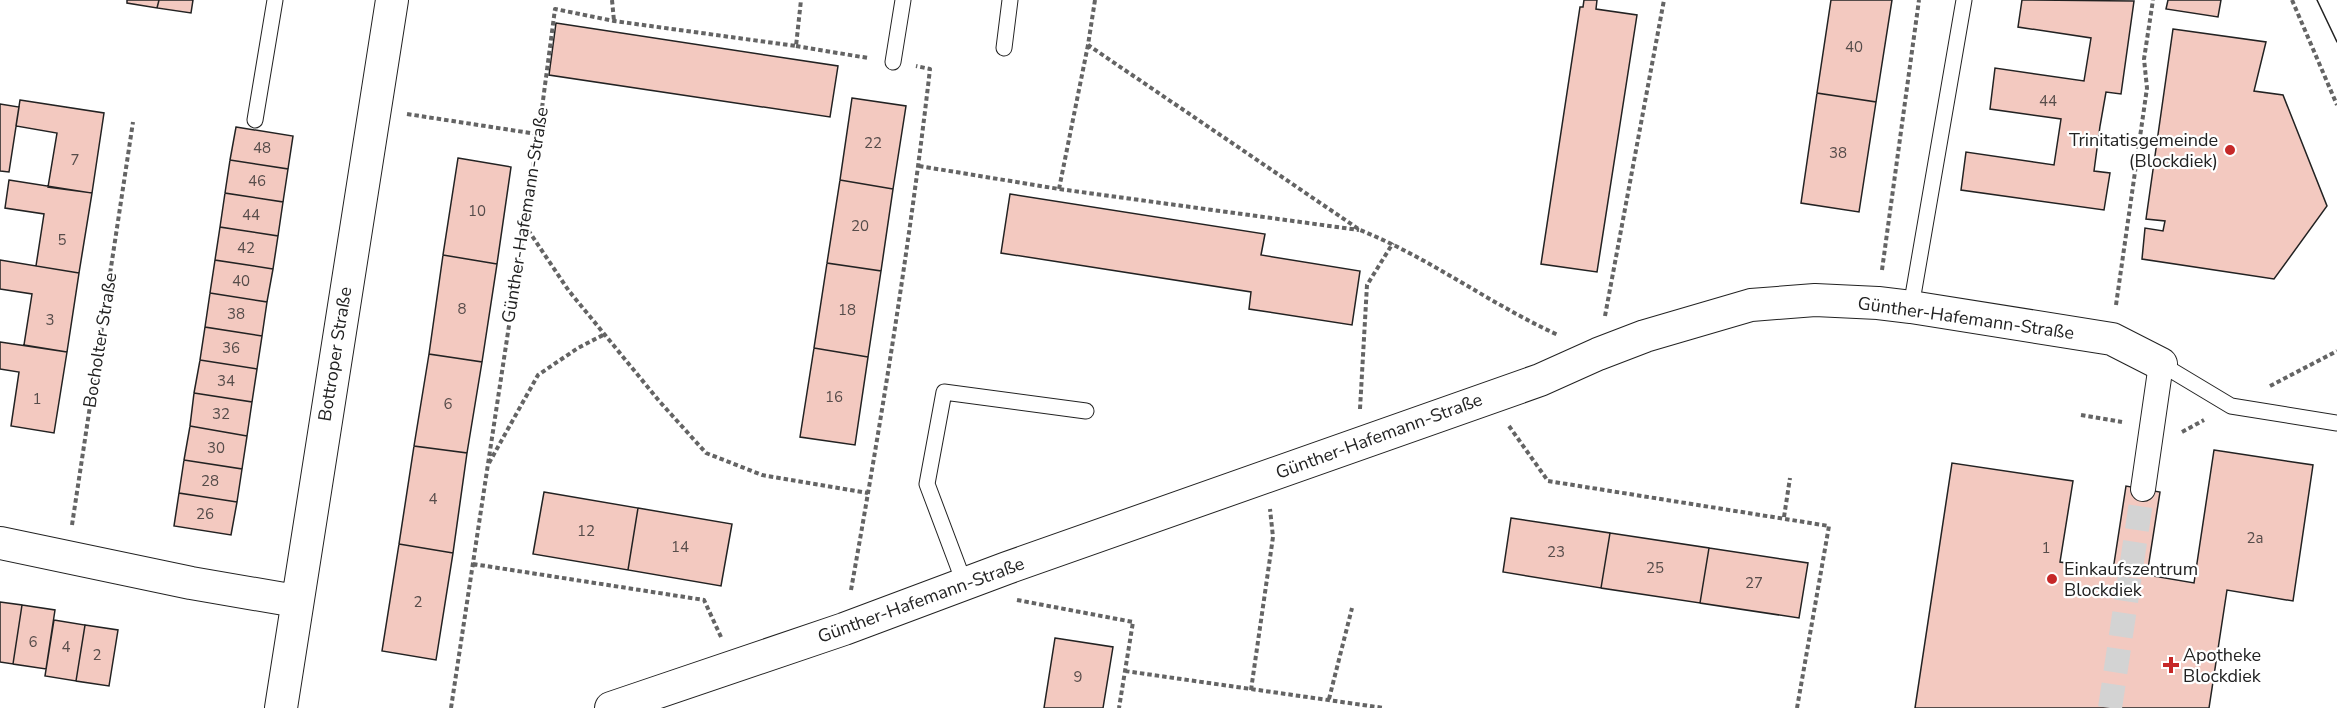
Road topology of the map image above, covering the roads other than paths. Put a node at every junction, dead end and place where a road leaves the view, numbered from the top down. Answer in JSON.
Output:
{"nodes":[{"id":1,"x":275,"y":0,"type":"edge"},
{"id":2,"x":392,"y":0,"type":"edge"},
{"id":3,"x":903,"y":0,"type":"edge"},
{"id":4,"x":1010,"y":0,"type":"edge"},
{"id":5,"x":1964,"y":0,"type":"edge"},
{"id":6,"x":1004,"y":48,"type":"dead end"},
{"id":7,"x":893,"y":62,"type":"dead end"},
{"id":8,"x":255,"y":120,"type":"dead end"},
{"id":9,"x":1911,"y":307,"type":"junction"},
{"id":10,"x":2161,"y":363,"type":"junction"},
{"id":11,"x":1086,"y":411,"type":"dead end"},
{"id":12,"x":2337,"y":423,"type":"edge"},
{"id":13,"x":2144,"y":489,"type":"tunnel mouth"},
{"id":14,"x":0,"y":543,"type":"edge"},
{"id":15,"x":965,"y":585,"type":"junction"},
{"id":16,"x":296,"y":601,"type":"junction"},
{"id":17,"x":281,"y":708,"type":"edge"},
{"id":18,"x":611,"y":708,"type":"edge"}],
"edges":[{"from":1,"to":8,"type":"lane"},
{"from":2,"to":16,"type":"street","name":"Bottroper Straße"},
{"from":3,"to":7,"type":"lane"},
{"from":4,"to":6,"type":"lane"},
{"from":5,"to":9,"type":"lane"},
{"from":9,"to":10,"type":"street","name":"Günther-Hafemann-Straße"},
{"from":9,"to":15,"type":"street","name":"Günther-Hafemann-Straße"},
{"from":10,"to":12,"type":"lane"},
{"from":10,"to":13,"type":"street"},
{"from":11,"to":15,"type":"lane"},
{"from":14,"to":16,"type":"street"},
{"from":15,"to":18,"type":"street","name":"Günther-Hafemann-Straße"},
{"from":16,"to":17,"type":"street","name":"Bottroper Straße"}]}
